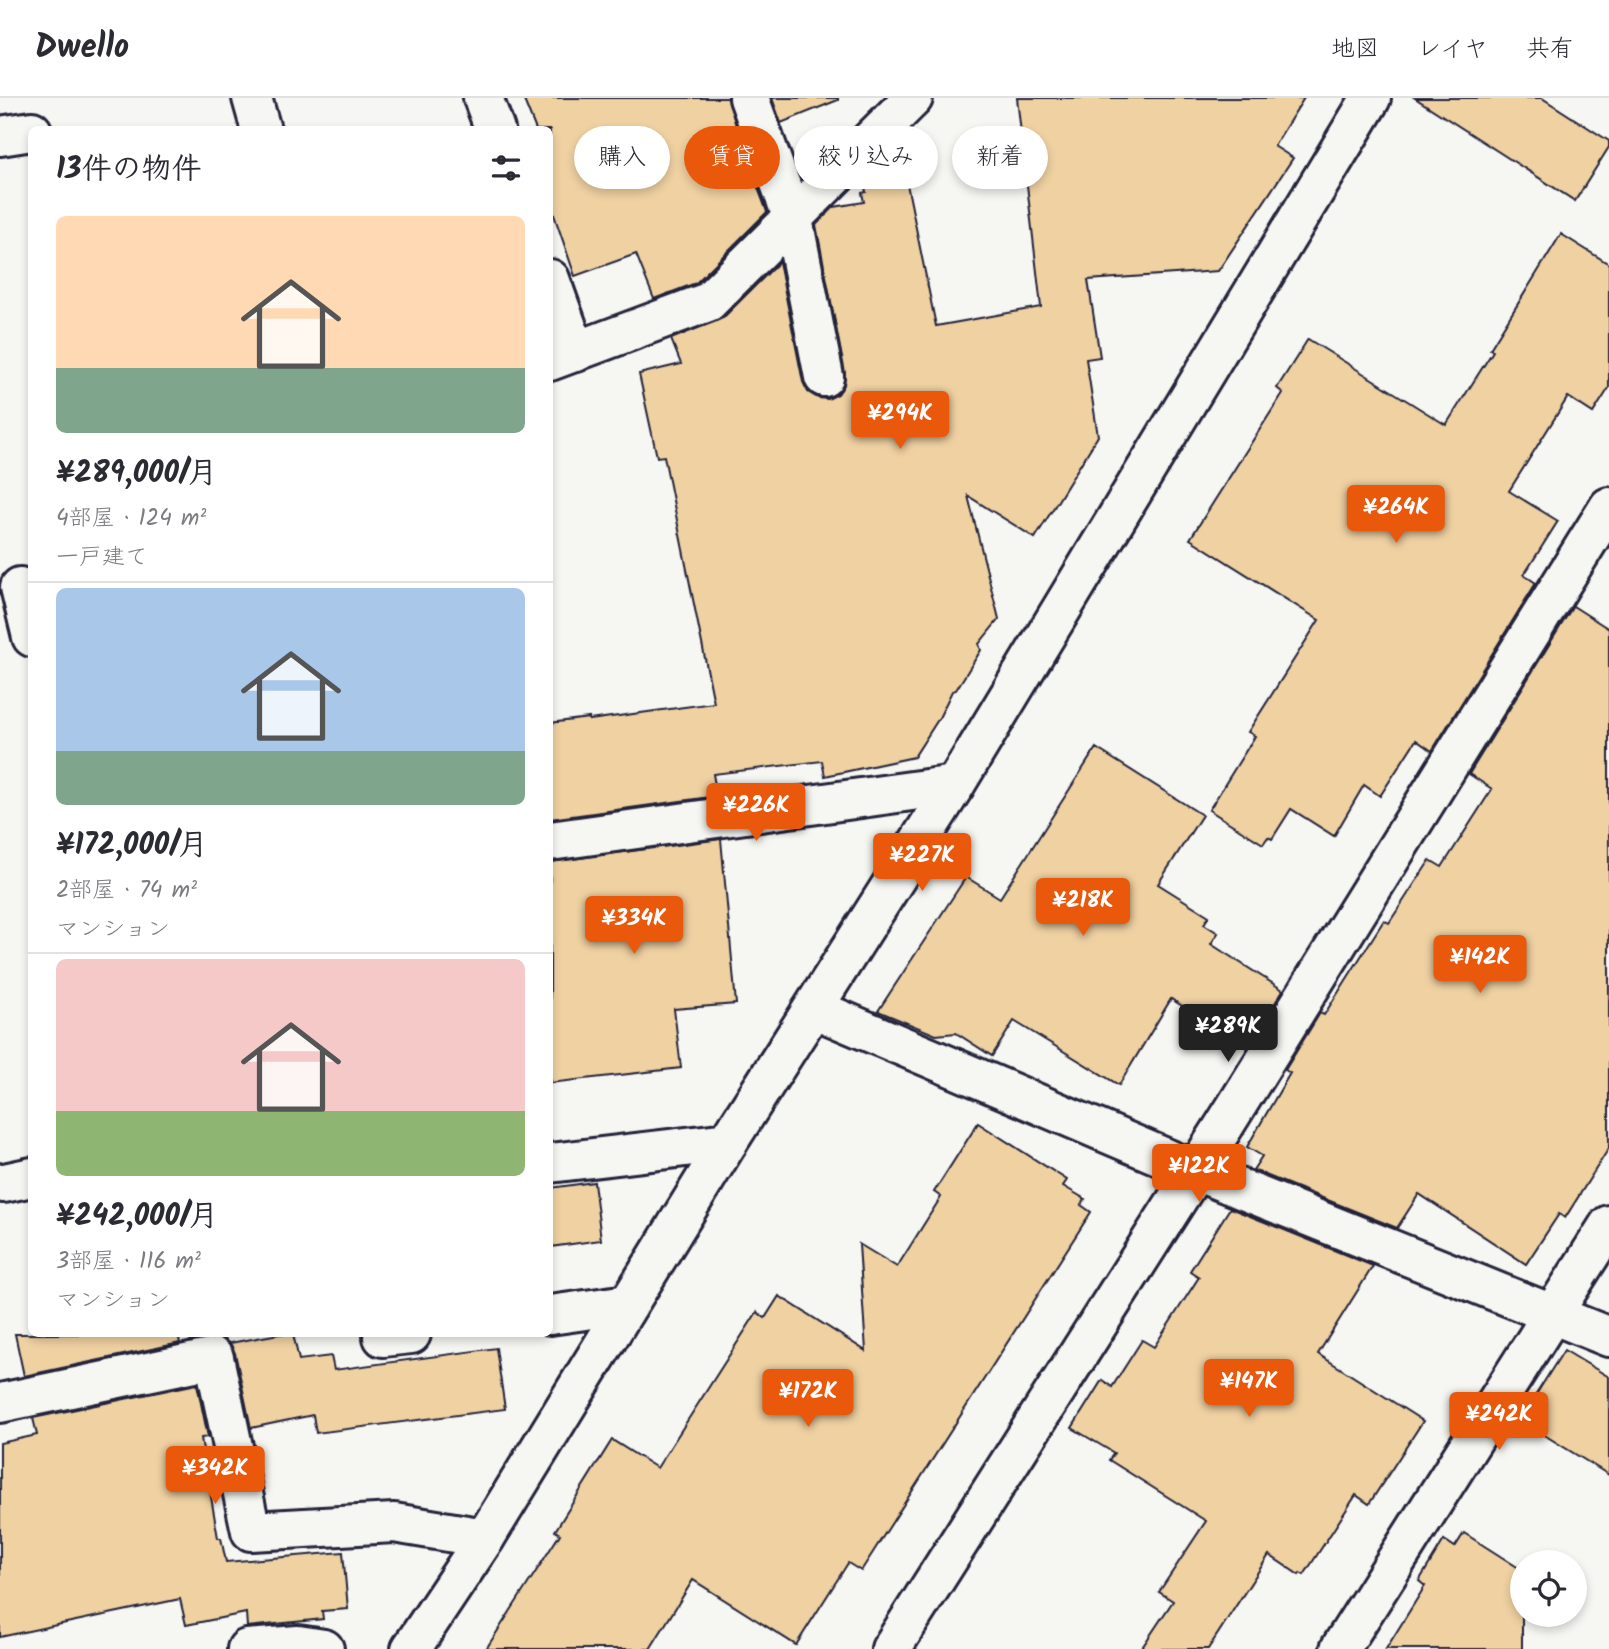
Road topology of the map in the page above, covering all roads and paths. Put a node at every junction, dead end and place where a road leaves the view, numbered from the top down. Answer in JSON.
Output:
{"nodes":[{"id":1,"x":252,"y":98,"type":"edge"},
{"id":2,"x":483,"y":98,"type":"edge"},
{"id":3,"x":749,"y":98,"type":"edge"},
{"id":4,"x":913,"y":98,"type":"edge"},
{"id":5,"x":1371,"y":98,"type":"edge"},
{"id":6,"x":260,"y":126,"type":"edge"},
{"id":7,"x":494,"y":126,"type":"edge"},
{"id":8,"x":28,"y":132,"type":"edge"},
{"id":9,"x":0,"y":136,"type":"edge"},
{"id":10,"x":793,"y":219,"type":"junction"},
{"id":11,"x":553,"y":296,"type":"edge"},
{"id":12,"x":563,"y":357,"type":"edge"},
{"id":13,"x":824,"y":377,"type":"dead end"},
{"id":14,"x":1609,"y":507,"type":"edge"},
{"id":15,"x":17,"y":587,"type":"edge"},
{"id":16,"x":28,"y":624,"type":"edge"},
{"id":17,"x":955,"y":785,"type":"junction"},
{"id":18,"x":553,"y":841,"type":"edge"},
{"id":19,"x":815,"y":1009,"type":"junction"},
{"id":20,"x":728,"y":1142,"type":"junction"},
{"id":21,"x":553,"y":1163,"type":"edge"},
{"id":22,"x":1196,"y":1171,"type":"junction"},
{"id":23,"x":1609,"y":1225,"type":"edge"},
{"id":24,"x":628,"y":1304,"type":"junction"},
{"id":25,"x":1552,"y":1313,"type":"junction"},
{"id":26,"x":553,"y":1315,"type":"edge"},
{"id":27,"x":1609,"y":1337,"type":"edge"},
{"id":28,"x":0,"y":1403,"type":"edge"},
{"id":29,"x":485,"y":1538,"type":"junction"},
{"id":30,"x":247,"y":1649,"type":"edge"},
{"id":31,"x":324,"y":1649,"type":"edge"},
{"id":32,"x":411,"y":1649,"type":"edge"},
{"id":33,"x":891,"y":1649,"type":"edge"},
{"id":34,"x":1340,"y":1649,"type":"edge"}],
"edges":[{"from":1,"to":6,"type":"street"},
{"from":2,"to":7,"type":"street"},
{"from":3,"to":10,"type":"street"},
{"from":4,"to":10,"type":"street"},
{"from":5,"to":17,"type":"street"},
{"from":8,"to":9,"type":"street"},
{"from":10,"to":12,"type":"street"},
{"from":10,"to":13,"type":"street"},
{"from":11,"to":12,"type":"street"},
{"from":14,"to":22,"type":"street"},
{"from":15,"to":16,"type":"street"},
{"from":17,"to":18,"type":"street"},
{"from":17,"to":19,"type":"street"},
{"from":19,"to":20,"type":"street"},
{"from":19,"to":22,"type":"street"},
{"from":20,"to":21,"type":"street"},
{"from":20,"to":24,"type":"street"},
{"from":22,"to":25,"type":"street"},
{"from":22,"to":33,"type":"street"},
{"from":23,"to":25,"type":"street"},
{"from":24,"to":26,"type":"street"},
{"from":24,"to":29,"type":"street"},
{"from":25,"to":27,"type":"street"},
{"from":25,"to":34,"type":"street"},
{"from":28,"to":29,"type":"street"},
{"from":29,"to":32,"type":"street"},
{"from":30,"to":31,"type":"street"}]}
